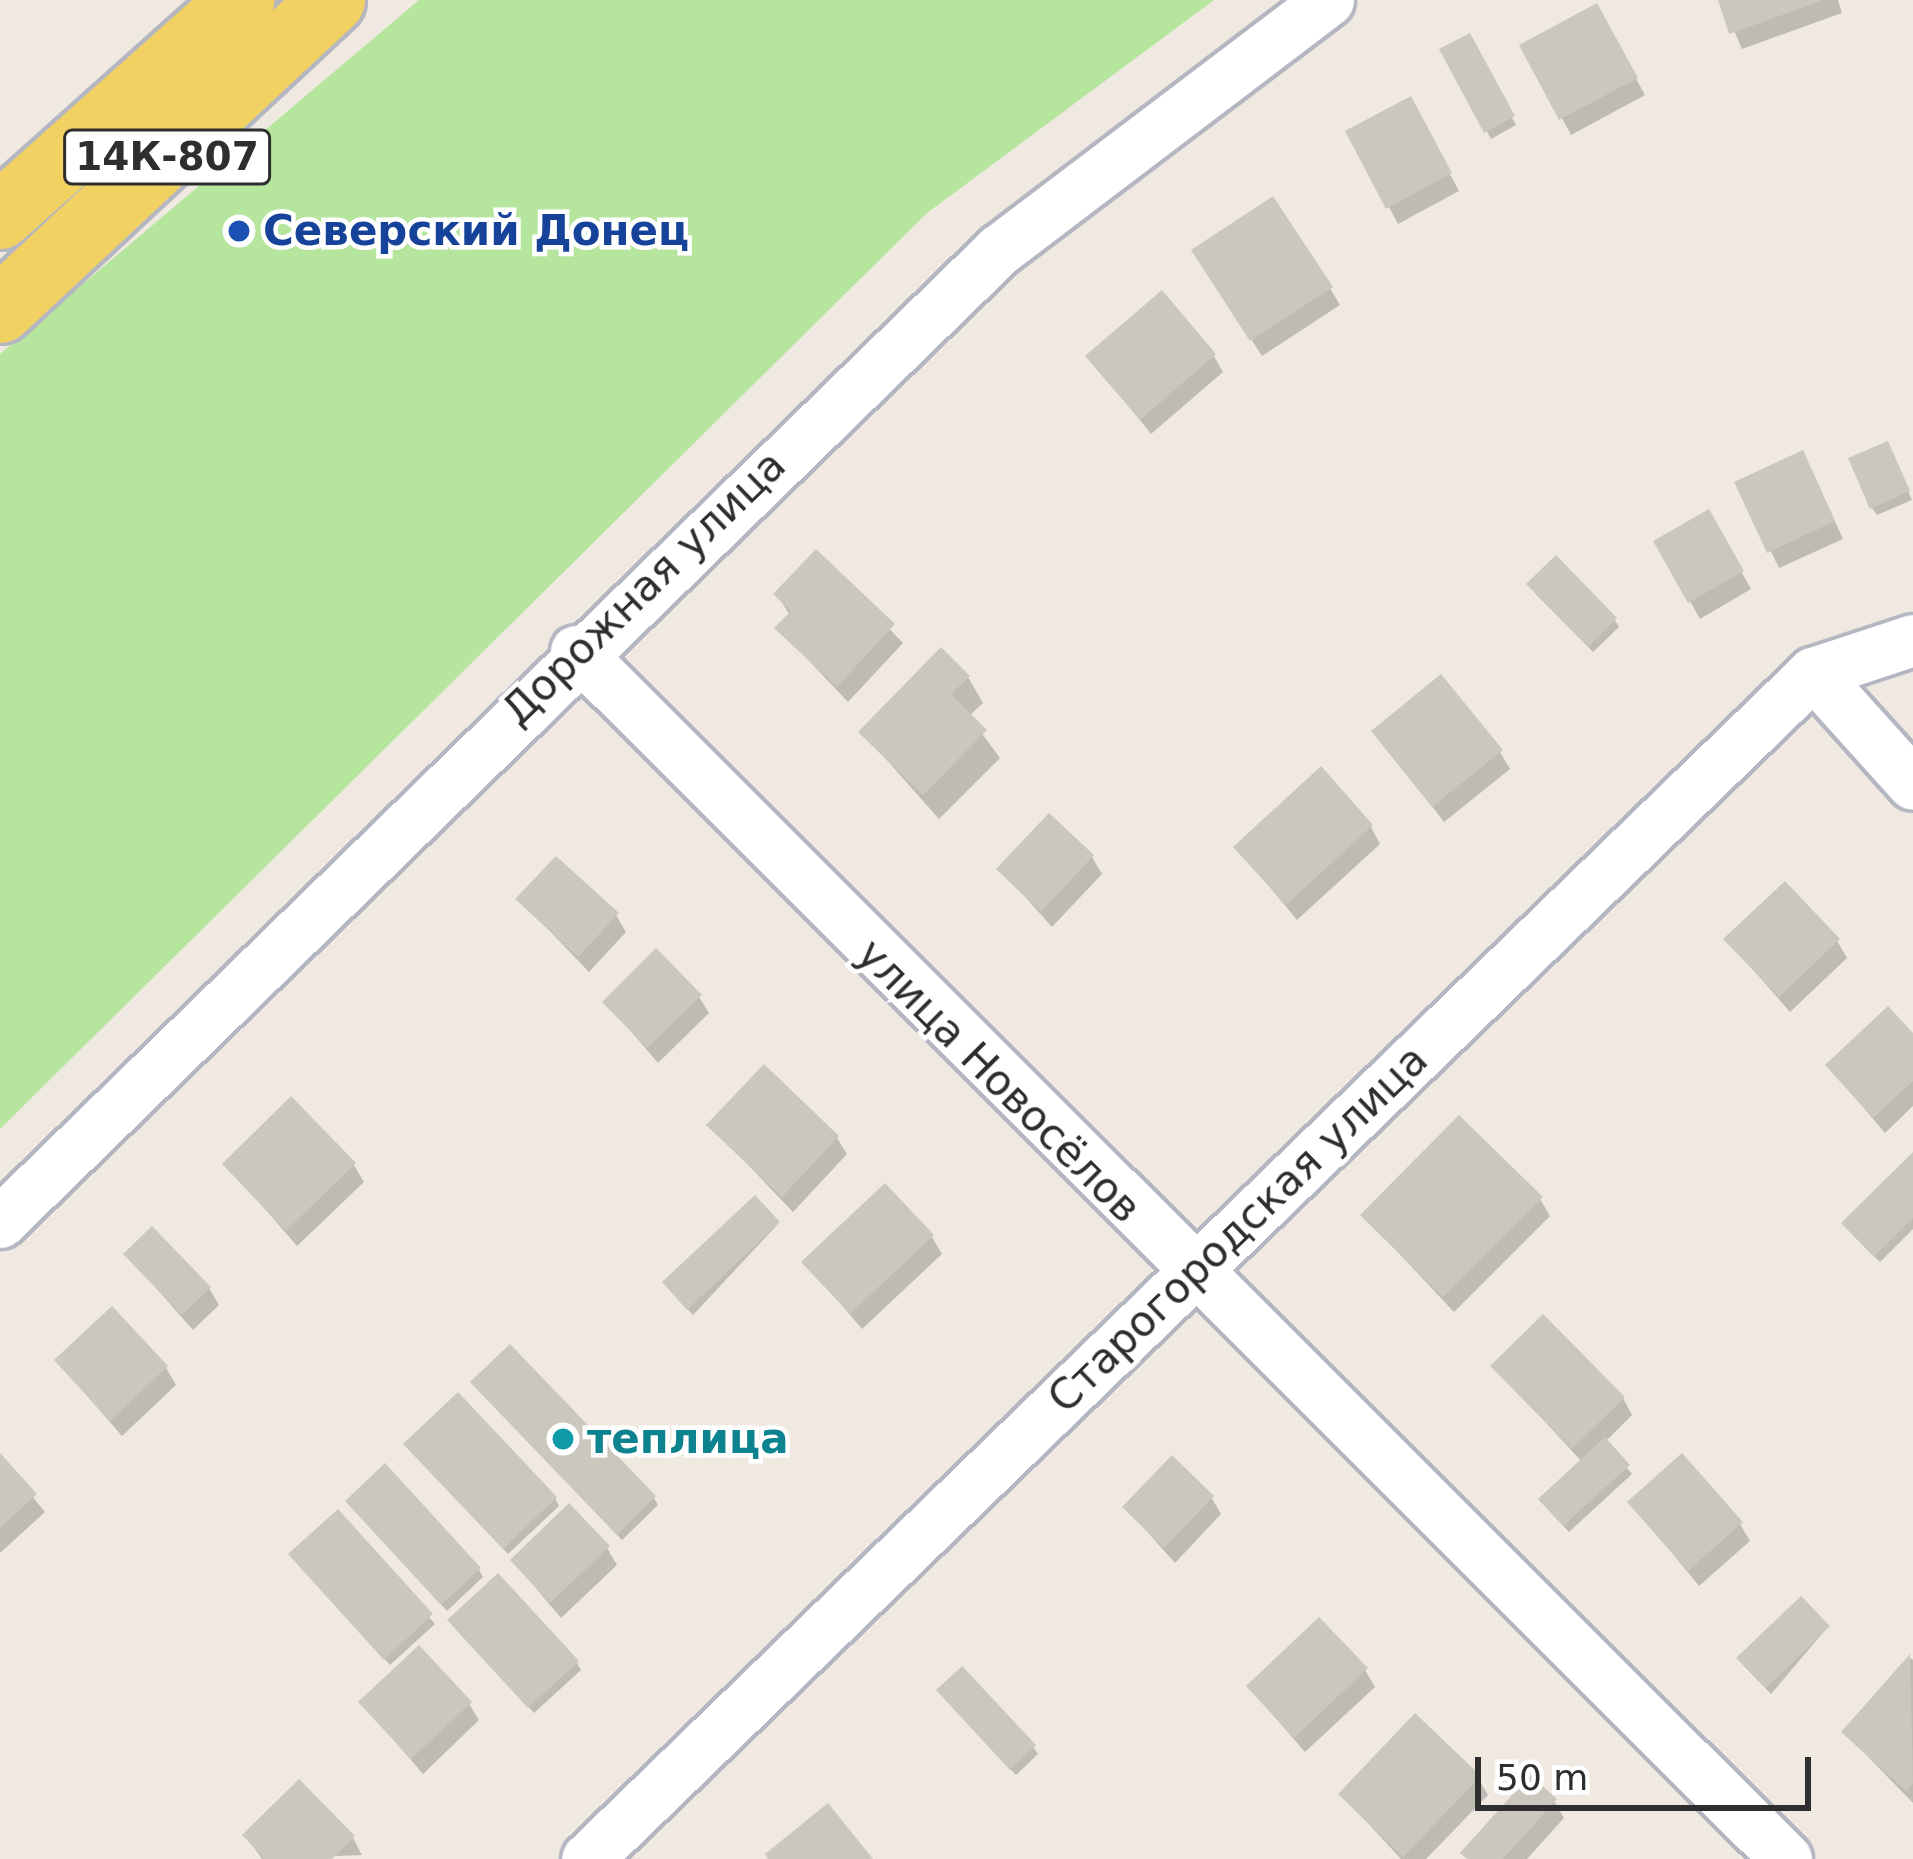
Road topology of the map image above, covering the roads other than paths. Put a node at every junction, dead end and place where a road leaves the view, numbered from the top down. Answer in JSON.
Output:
{"nodes":[{"id":1,"x":242,"y":0,"type":"edge"},
{"id":2,"x":332,"y":0,"type":"edge"},
{"id":3,"x":1328,"y":0,"type":"edge"},
{"id":4,"x":0,"y":216,"type":"edge"},
{"id":5,"x":0,"y":310,"type":"edge"},
{"id":6,"x":1913,"y":640,"type":"edge"},
{"id":7,"x":576,"y":651,"type":"junction"},
{"id":8,"x":1813,"y":674,"type":"junction"},
{"id":9,"x":1913,"y":784,"type":"edge"},
{"id":10,"x":0,"y":1222,"type":"edge"},
{"id":11,"x":1190,"y":1275,"type":"junction"},
{"id":12,"x":587,"y":1859,"type":"edge"},
{"id":13,"x":1786,"y":1859,"type":"edge"}],
"edges":[{"from":1,"to":4,"type":"main road","number":"14К-807"},
{"from":2,"to":5,"type":"main road","number":"14К-807"},
{"from":3,"to":7,"type":"street","name":"Дорожная улица"},
{"from":6,"to":8,"type":"street","name":"Старогородская улица"},
{"from":7,"to":10,"type":"street","name":"Дорожная улица"},
{"from":7,"to":11,"type":"street","name":"улица Новосёлов"},
{"from":8,"to":9,"type":"street"},
{"from":8,"to":11,"type":"street","name":"Старогородская улица"},
{"from":11,"to":12,"type":"street","name":"Старогородская улица"},
{"from":11,"to":13,"type":"street","name":"улица Новосёлов"}]}
